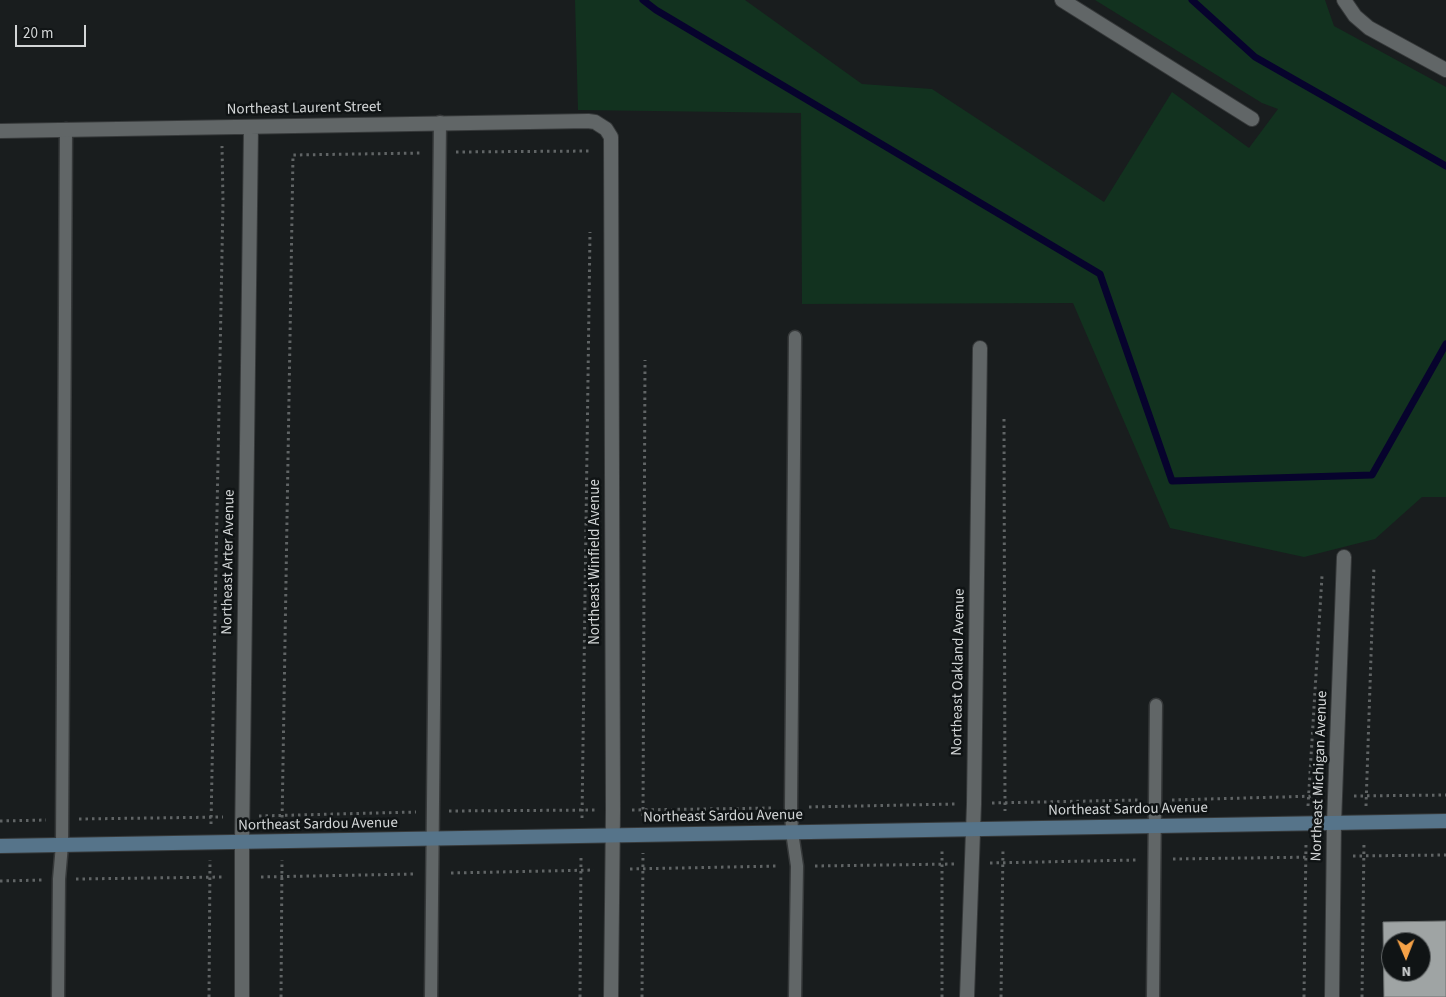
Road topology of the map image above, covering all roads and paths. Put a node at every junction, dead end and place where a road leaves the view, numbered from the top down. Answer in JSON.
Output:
{"nodes":[{"id":1,"x":1062,"y":0,"type":"edge"},
{"id":2,"x":1344,"y":0,"type":"edge"},
{"id":3,"x":1446,"y":70,"type":"edge"},
{"id":4,"x":1252,"y":119,"type":"dead end"},
{"id":5,"x":440,"y":122,"type":"junction"},
{"id":6,"x":251,"y":127,"type":"junction"},
{"id":7,"x":221,"y":128,"type":"junction"},
{"id":8,"x":66,"y":129,"type":"junction"},
{"id":9,"x":606,"y":129,"type":"joint"},
{"id":10,"x":0,"y":130,"type":"edge"},
{"id":11,"x":439,"y":152,"type":"junction"},
{"id":12,"x":591,"y":160,"type":"dead end"},
{"id":13,"x":590,"y":228,"type":"dead end"},
{"id":14,"x":795,"y":337,"type":"dead end"},
{"id":15,"x":980,"y":348,"type":"dead end"},
{"id":16,"x":645,"y":360,"type":"dead end"},
{"id":17,"x":1004,"y":419,"type":"dead end"},
{"id":18,"x":1344,"y":557,"type":"dead end"},
{"id":19,"x":1374,"y":566,"type":"dead end"},
{"id":20,"x":1322,"y":576,"type":"dead end"},
{"id":21,"x":1156,"y":705,"type":"dead end"},
{"id":22,"x":1446,"y":795,"type":"edge"},
{"id":23,"x":1309,"y":796,"type":"junction"},
{"id":24,"x":1366,"y":796,"type":"junction"},
{"id":25,"x":1335,"y":797,"type":"junction"},
{"id":26,"x":1154,"y":800,"type":"junction"},
{"id":27,"x":1005,"y":803,"type":"junction"},
{"id":28,"x":941,"y":804,"type":"junction"},
{"id":29,"x":974,"y":804,"type":"junction"},
{"id":30,"x":791,"y":807,"type":"junction"},
{"id":31,"x":582,"y":810,"type":"junction"},
{"id":32,"x":613,"y":810,"type":"junction"},
{"id":33,"x":642,"y":810,"type":"junction"},
{"id":34,"x":432,"y":812,"type":"junction"},
{"id":35,"x":282,"y":815,"type":"junction"},
{"id":36,"x":242,"y":816,"type":"junction"},
{"id":37,"x":211,"y":817,"type":"junction"},
{"id":38,"x":0,"y":820,"type":"edge"},
{"id":39,"x":62,"y":820,"type":"junction"},
{"id":40,"x":1446,"y":821,"type":"edge"},
{"id":41,"x":1365,"y":822,"type":"junction"},
{"id":42,"x":1308,"y":823,"type":"junction"},
{"id":43,"x":1334,"y":823,"type":"junction"},
{"id":44,"x":1154,"y":826,"type":"junction"},
{"id":45,"x":1004,"y":829,"type":"junction"},
{"id":46,"x":942,"y":830,"type":"junction"},
{"id":47,"x":974,"y":830,"type":"junction"},
{"id":48,"x":792,"y":832,"type":"junction"},
{"id":49,"x":643,"y":835,"type":"junction"},
{"id":50,"x":581,"y":836,"type":"junction"},
{"id":51,"x":613,"y":836,"type":"junction"},
{"id":52,"x":432,"y":839,"type":"junction"},
{"id":53,"x":282,"y":841,"type":"junction"},
{"id":54,"x":211,"y":843,"type":"junction"},
{"id":55,"x":242,"y":843,"type":"junction"},
{"id":56,"x":62,"y":845,"type":"junction"},
{"id":57,"x":0,"y":846,"type":"edge"},
{"id":58,"x":1446,"y":855,"type":"edge"},
{"id":59,"x":1363,"y":856,"type":"junction"},
{"id":60,"x":1305,"y":857,"type":"junction"},
{"id":61,"x":1334,"y":857,"type":"junction"},
{"id":62,"x":1154,"y":859,"type":"junction"},
{"id":63,"x":1002,"y":863,"type":"junction"},
{"id":64,"x":942,"y":864,"type":"junction"},
{"id":65,"x":972,"y":864,"type":"junction"},
{"id":66,"x":797,"y":866,"type":"junction"},
{"id":67,"x":613,"y":869,"type":"junction"},
{"id":68,"x":644,"y":869,"type":"junction"},
{"id":69,"x":582,"y":870,"type":"junction"},
{"id":70,"x":432,"y":874,"type":"junction"},
{"id":71,"x":243,"y":877,"type":"junction"},
{"id":72,"x":282,"y":877,"type":"junction"},
{"id":73,"x":210,"y":878,"type":"junction"},
{"id":74,"x":59,"y":879,"type":"junction"},
{"id":75,"x":0,"y":881,"type":"edge"},
{"id":76,"x":58,"y":997,"type":"edge"},
{"id":77,"x":209,"y":997,"type":"edge"},
{"id":78,"x":242,"y":997,"type":"edge"},
{"id":79,"x":281,"y":997,"type":"edge"},
{"id":80,"x":431,"y":997,"type":"edge"},
{"id":81,"x":580,"y":997,"type":"edge"},
{"id":82,"x":611,"y":997,"type":"edge"},
{"id":83,"x":642,"y":997,"type":"edge"},
{"id":84,"x":795,"y":997,"type":"edge"},
{"id":85,"x":942,"y":997,"type":"edge"},
{"id":86,"x":967,"y":997,"type":"edge"},
{"id":87,"x":1001,"y":997,"type":"edge"},
{"id":88,"x":1153,"y":997,"type":"edge"},
{"id":89,"x":1304,"y":997,"type":"edge"},
{"id":90,"x":1332,"y":997,"type":"edge"},
{"id":91,"x":1362,"y":997,"type":"edge"}],
"edges":[{"from":1,"to":4,"type":"street"},
{"from":2,"to":3,"type":"street"},
{"from":5,"to":6,"type":"street","name":"Northeast Laurent Street"},
{"from":5,"to":9,"type":"street","name":"Northeast Laurent Street"},
{"from":5,"to":11,"type":"lane"},
{"from":6,"to":7,"type":"street","name":"Northeast Laurent Street"},
{"from":6,"to":36,"type":"street","name":"Northeast Arter Avenue"},
{"from":7,"to":8,"type":"street","name":"Northeast Laurent Street"},
{"from":7,"to":37,"type":"path"},
{"from":8,"to":10,"type":"street","name":"Northeast Laurent Street"},
{"from":8,"to":39,"type":"lane"},
{"from":9,"to":32,"type":"street","name":"Northeast Winfield Avenue"},
{"from":11,"to":12,"type":"path"},
{"from":11,"to":34,"type":"lane"},
{"from":11,"to":35,"type":"path"},
{"from":13,"to":31,"type":"path"},
{"from":14,"to":30,"type":"lane"},
{"from":15,"to":29,"type":"street","name":"Northeast Oakland Avenue"},
{"from":16,"to":33,"type":"path"},
{"from":17,"to":27,"type":"path"},
{"from":18,"to":25,"type":"street","name":"Northeast Michigan Avenue"},
{"from":19,"to":24,"type":"path"},
{"from":20,"to":23,"type":"path"},
{"from":21,"to":26,"type":"lane"},
{"from":22,"to":24,"type":"path"},
{"from":23,"to":25,"type":"path"},
{"from":23,"to":26,"type":"path"},
{"from":23,"to":42,"type":"path"},
{"from":24,"to":25,"type":"path"},
{"from":24,"to":41,"type":"path"},
{"from":25,"to":43,"type":"street","name":"Northeast Michigan Avenue"},
{"from":26,"to":27,"type":"path"},
{"from":26,"to":44,"type":"lane"},
{"from":27,"to":29,"type":"path"},
{"from":27,"to":45,"type":"path"},
{"from":28,"to":29,"type":"path"},
{"from":28,"to":30,"type":"path"},
{"from":28,"to":46,"type":"path"},
{"from":29,"to":47,"type":"street","name":"Northeast Oakland Avenue"},
{"from":30,"to":33,"type":"path"},
{"from":30,"to":48,"type":"lane"},
{"from":31,"to":32,"type":"path"},
{"from":31,"to":34,"type":"path"},
{"from":31,"to":50,"type":"path"},
{"from":32,"to":33,"type":"path"},
{"from":32,"to":51,"type":"street","name":"Northeast Winfield Avenue"},
{"from":33,"to":49,"type":"path"},
{"from":34,"to":35,"type":"path"},
{"from":34,"to":52,"type":"lane"},
{"from":35,"to":36,"type":"path"},
{"from":35,"to":53,"type":"path"},
{"from":36,"to":37,"type":"path"},
{"from":36,"to":55,"type":"street","name":"Northeast Arter Avenue"},
{"from":37,"to":39,"type":"path"},
{"from":37,"to":54,"type":"path"},
{"from":38,"to":39,"type":"path"},
{"from":39,"to":56,"type":"lane"},
{"from":40,"to":41,"type":"main road","name":"Northeast Sardou Avenue"},
{"from":41,"to":43,"type":"main road","name":"Northeast Sardou Avenue"},
{"from":41,"to":59,"type":"path"},
{"from":42,"to":43,"type":"main road","name":"Northeast Sardou Avenue"},
{"from":42,"to":44,"type":"main road","name":"Northeast Sardou Avenue"},
{"from":42,"to":60,"type":"path"},
{"from":43,"to":61,"type":"street","name":"Northeast Michigan Avenue"},
{"from":44,"to":45,"type":"main road","name":"Northeast Sardou Avenue"},
{"from":44,"to":62,"type":"lane"},
{"from":45,"to":47,"type":"main road","name":"Northeast Sardou Avenue"},
{"from":45,"to":63,"type":"path"},
{"from":46,"to":47,"type":"main road","name":"Northeast Sardou Avenue"},
{"from":46,"to":48,"type":"main road","name":"Northeast Sardou Avenue"},
{"from":46,"to":64,"type":"path"},
{"from":47,"to":65,"type":"street","name":"Northeast Oakland Avenue"},
{"from":48,"to":49,"type":"main road","name":"Northeast Sardou Avenue"},
{"from":48,"to":66,"type":"lane"},
{"from":49,"to":51,"type":"main road","name":"Northeast Sardou Avenue"},
{"from":49,"to":68,"type":"path"},
{"from":50,"to":51,"type":"main road","name":"Northeast Sardou Avenue"},
{"from":50,"to":52,"type":"main road","name":"Northeast Sardou Avenue"},
{"from":50,"to":69,"type":"path"},
{"from":51,"to":67,"type":"street","name":"Northeast Winfield Avenue"},
{"from":52,"to":53,"type":"main road","name":"Northeast Sardou Avenue"},
{"from":52,"to":70,"type":"lane"},
{"from":53,"to":55,"type":"main road","name":"Northeast Sardou Avenue"},
{"from":53,"to":72,"type":"path"},
{"from":54,"to":55,"type":"main road","name":"Northeast Sardou Avenue"},
{"from":54,"to":56,"type":"main road","name":"Northeast Sardou Avenue"},
{"from":54,"to":73,"type":"path"},
{"from":55,"to":71,"type":"street","name":"Northeast Arter Avenue"},
{"from":56,"to":57,"type":"main road","name":"Northeast Sardou Avenue"},
{"from":56,"to":74,"type":"lane"},
{"from":58,"to":59,"type":"path"},
{"from":59,"to":61,"type":"path"},
{"from":59,"to":91,"type":"path"},
{"from":60,"to":61,"type":"path"},
{"from":60,"to":62,"type":"path"},
{"from":60,"to":89,"type":"path"},
{"from":61,"to":90,"type":"street","name":"Northeast Michigan Avenue"},
{"from":62,"to":63,"type":"path"},
{"from":62,"to":88,"type":"lane"},
{"from":63,"to":65,"type":"path"},
{"from":63,"to":87,"type":"path"},
{"from":64,"to":65,"type":"path"},
{"from":64,"to":66,"type":"path"},
{"from":64,"to":85,"type":"path"},
{"from":65,"to":86,"type":"street","name":"Northeast Oakland Avenue"},
{"from":66,"to":68,"type":"path"},
{"from":66,"to":84,"type":"lane"},
{"from":67,"to":68,"type":"path"},
{"from":67,"to":69,"type":"path"},
{"from":67,"to":82,"type":"street","name":"Northeast Winfield Avenue"},
{"from":68,"to":83,"type":"path"},
{"from":69,"to":70,"type":"path"},
{"from":69,"to":81,"type":"path"},
{"from":70,"to":72,"type":"path"},
{"from":70,"to":80,"type":"lane"},
{"from":71,"to":72,"type":"path"},
{"from":71,"to":73,"type":"path"},
{"from":71,"to":78,"type":"street","name":"Northeast Arter Avenue"},
{"from":72,"to":79,"type":"path"},
{"from":73,"to":74,"type":"path"},
{"from":73,"to":77,"type":"path"},
{"from":74,"to":75,"type":"path"},
{"from":74,"to":76,"type":"lane"}]}
